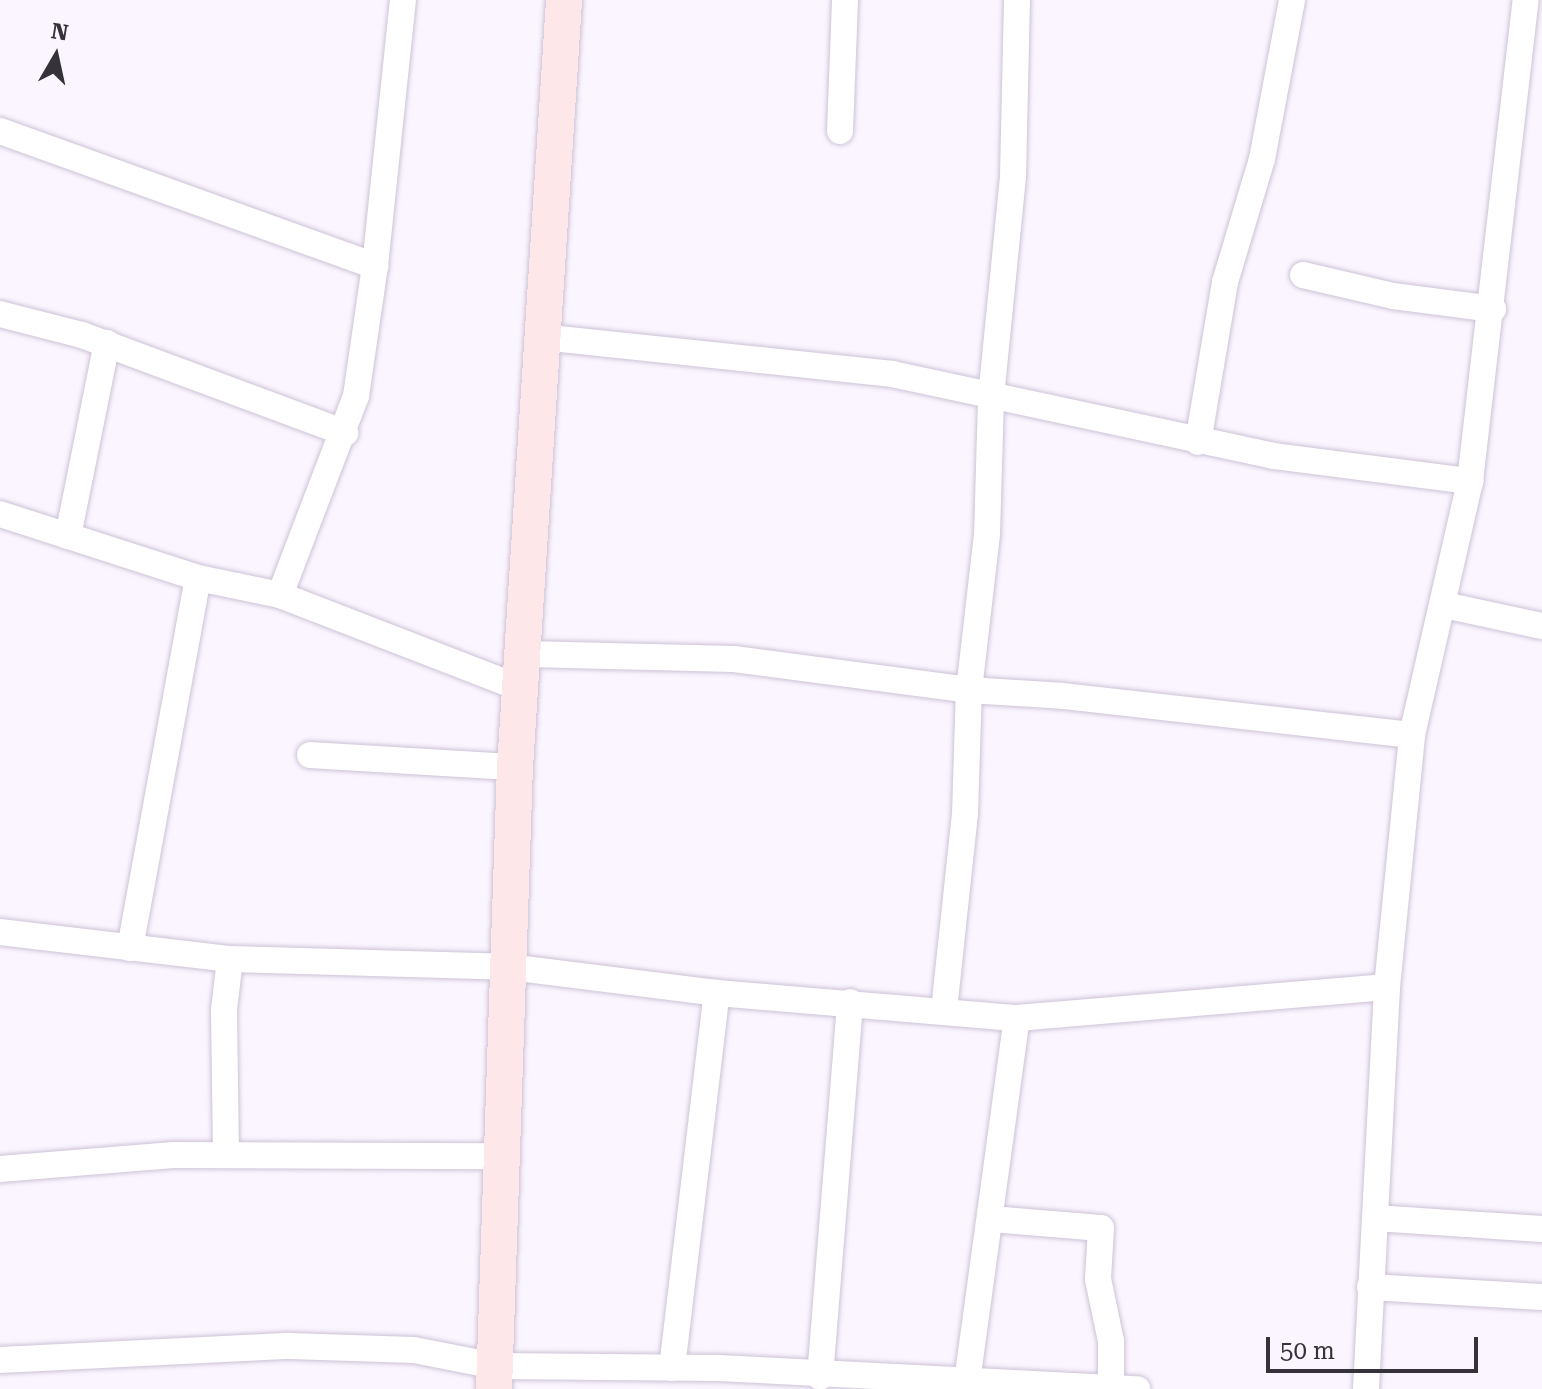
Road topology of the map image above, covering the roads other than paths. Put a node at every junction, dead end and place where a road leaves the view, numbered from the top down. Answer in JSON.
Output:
{"nodes":[{"id":1,"x":403,"y":0,"type":"edge"},
{"id":2,"x":564,"y":0,"type":"edge"},
{"id":3,"x":845,"y":0,"type":"edge"},
{"id":4,"x":1017,"y":0,"type":"edge"},
{"id":5,"x":1292,"y":0,"type":"edge"},
{"id":6,"x":1526,"y":0,"type":"edge"},
{"id":7,"x":0,"y":131,"type":"edge"},
{"id":8,"x":840,"y":131,"type":"dead end"},
{"id":9,"x":375,"y":266,"type":"junction"},
{"id":10,"x":1303,"y":275,"type":"dead end"},
{"id":11,"x":1493,"y":309,"type":"junction"},
{"id":12,"x":0,"y":314,"type":"edge"},
{"id":13,"x":541,"y":337,"type":"junction"},
{"id":14,"x":107,"y":343,"type":"junction"},
{"id":15,"x":991,"y":397,"type":"junction"},
{"id":16,"x":345,"y":433,"type":"junction"},
{"id":17,"x":1198,"y":442,"type":"junction"},
{"id":18,"x":1470,"y":481,"type":"junction"},
{"id":19,"x":0,"y":514,"type":"edge"},
{"id":20,"x":68,"y":536,"type":"junction"},
{"id":21,"x":198,"y":578,"type":"junction"},
{"id":22,"x":280,"y":595,"type":"junction"},
{"id":23,"x":1444,"y":605,"type":"junction"},
{"id":24,"x":1542,"y":626,"type":"edge"},
{"id":25,"x":524,"y":671,"type":"junction"},
{"id":26,"x":969,"y":690,"type":"junction"},
{"id":27,"x":1412,"y":735,"type":"junction"},
{"id":28,"x":310,"y":755,"type":"dead end"},
{"id":29,"x":515,"y":767,"type":"junction"},
{"id":30,"x":0,"y":932,"type":"edge"},
{"id":31,"x":130,"y":948,"type":"junction"},
{"id":32,"x":230,"y":959,"type":"junction"},
{"id":33,"x":509,"y":967,"type":"junction"},
{"id":34,"x":1387,"y":987,"type":"junction"},
{"id":35,"x":717,"y":993,"type":"junction"},
{"id":36,"x":850,"y":1002,"type":"junction"},
{"id":37,"x":944,"y":1010,"type":"junction"},
{"id":38,"x":1017,"y":1018,"type":"junction"},
{"id":39,"x":226,"y":1155,"type":"junction"},
{"id":40,"x":500,"y":1156,"type":"junction"},
{"id":41,"x":0,"y":1169,"type":"edge"},
{"id":42,"x":1375,"y":1218,"type":"junction"},
{"id":43,"x":991,"y":1219,"type":"junction"},
{"id":44,"x":1542,"y":1229,"type":"edge"},
{"id":45,"x":1370,"y":1287,"type":"junction"},
{"id":46,"x":1542,"y":1297,"type":"edge"},
{"id":47,"x":0,"y":1360,"type":"edge"},
{"id":48,"x":672,"y":1368,"type":"junction"},
{"id":49,"x":820,"y":1377,"type":"junction"},
{"id":50,"x":494,"y":1378,"type":"edge"},
{"id":51,"x":718,"y":1379,"type":"edge"},
{"id":52,"x":965,"y":1386,"type":"edge"},
{"id":53,"x":1111,"y":1388,"type":"edge"},
{"id":54,"x":1137,"y":1389,"type":"edge"},
{"id":55,"x":1366,"y":1389,"type":"edge"}],
"edges":[{"from":1,"to":9,"type":"street"},
{"from":2,"to":13,"type":"street"},
{"from":3,"to":8,"type":"street"},
{"from":4,"to":15,"type":"street"},
{"from":5,"to":17,"type":"street"},
{"from":6,"to":11,"type":"street"},
{"from":7,"to":9,"type":"street"},
{"from":9,"to":16,"type":"street"},
{"from":10,"to":11,"type":"street"},
{"from":11,"to":18,"type":"street"},
{"from":12,"to":14,"type":"street"},
{"from":13,"to":15,"type":"street"},
{"from":13,"to":25,"type":"street"},
{"from":14,"to":16,"type":"street"},
{"from":14,"to":20,"type":"street"},
{"from":15,"to":17,"type":"street"},
{"from":15,"to":26,"type":"street"},
{"from":16,"to":22,"type":"street"},
{"from":17,"to":18,"type":"street"},
{"from":18,"to":23,"type":"street"},
{"from":19,"to":20,"type":"street"},
{"from":20,"to":21,"type":"street"},
{"from":21,"to":22,"type":"street"},
{"from":21,"to":31,"type":"street"},
{"from":22,"to":25,"type":"street"},
{"from":23,"to":24,"type":"street"},
{"from":23,"to":27,"type":"street"},
{"from":25,"to":26,"type":"street"},
{"from":25,"to":29,"type":"street"},
{"from":26,"to":27,"type":"street"},
{"from":26,"to":37,"type":"street"},
{"from":27,"to":34,"type":"street"},
{"from":28,"to":29,"type":"street"},
{"from":29,"to":33,"type":"street"},
{"from":30,"to":31,"type":"street"},
{"from":31,"to":32,"type":"street"},
{"from":32,"to":33,"type":"street"},
{"from":32,"to":39,"type":"street"},
{"from":33,"to":35,"type":"street"},
{"from":33,"to":40,"type":"street"},
{"from":34,"to":38,"type":"street"},
{"from":34,"to":42,"type":"street"},
{"from":35,"to":36,"type":"street"},
{"from":35,"to":48,"type":"street"},
{"from":36,"to":37,"type":"street"},
{"from":36,"to":49,"type":"street"},
{"from":37,"to":38,"type":"street"},
{"from":38,"to":43,"type":"street"},
{"from":39,"to":40,"type":"street"},
{"from":39,"to":41,"type":"street"},
{"from":40,"to":50,"type":"street"},
{"from":42,"to":44,"type":"street"},
{"from":42,"to":45,"type":"street"},
{"from":43,"to":52,"type":"street"},
{"from":43,"to":53,"type":"street"},
{"from":45,"to":46,"type":"street"},
{"from":45,"to":55,"type":"street"},
{"from":47,"to":50,"type":"street"},
{"from":48,"to":50,"type":"street"},
{"from":48,"to":51,"type":"street"},
{"from":49,"to":51,"type":"street"},
{"from":49,"to":52,"type":"street"},
{"from":52,"to":53,"type":"street"},
{"from":53,"to":54,"type":"street"}]}
